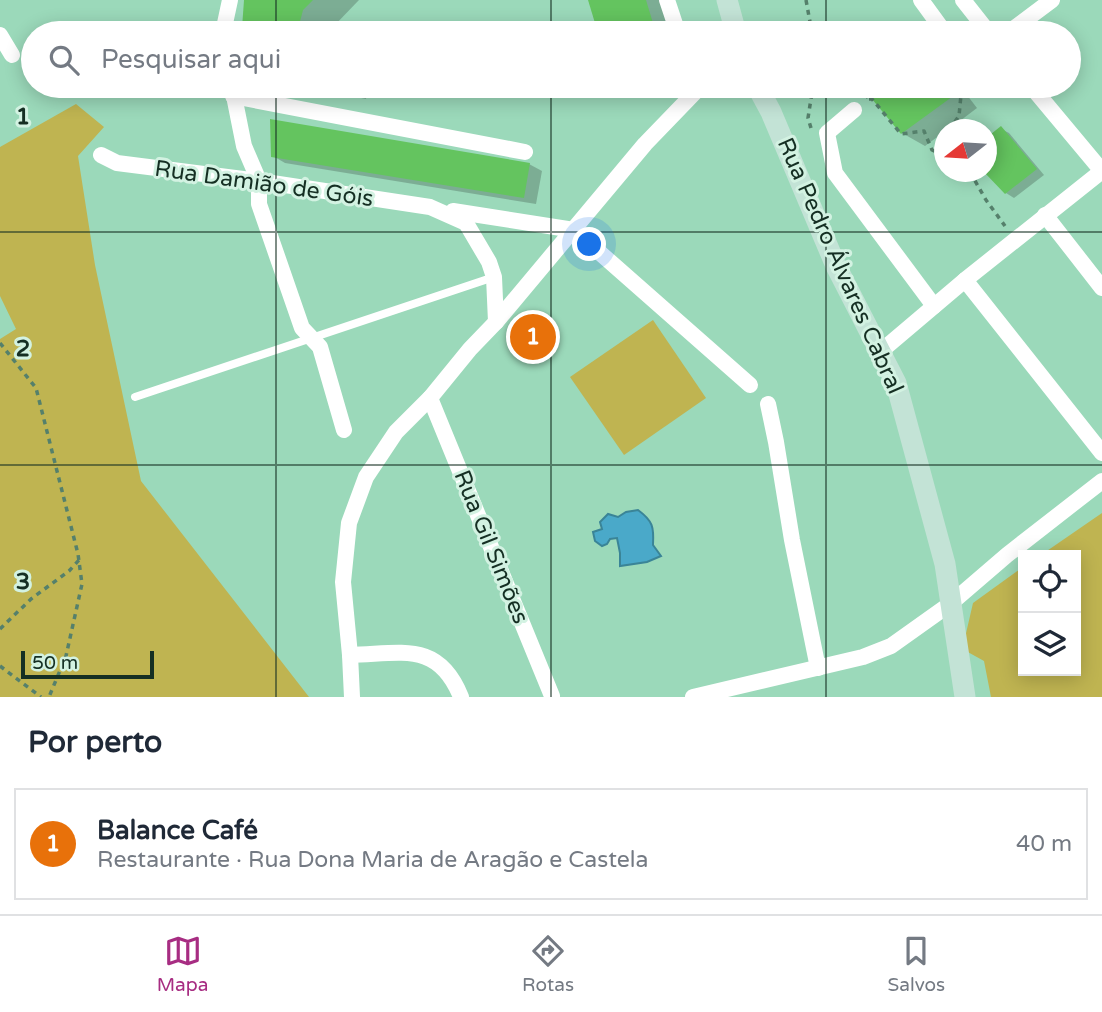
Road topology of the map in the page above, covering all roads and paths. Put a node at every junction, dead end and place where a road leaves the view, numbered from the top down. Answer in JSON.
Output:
{"nodes":[{"id":1,"x":230,"y":0,"type":"edge"},
{"id":2,"x":667,"y":0,"type":"edge"},
{"id":3,"x":726,"y":0,"type":"edge"},
{"id":4,"x":806,"y":0,"type":"edge"},
{"id":5,"x":921,"y":0,"type":"edge"},
{"id":6,"x":963,"y":0,"type":"edge"},
{"id":7,"x":1052,"y":0,"type":"edge"},
{"id":8,"x":226,"y":21,"type":"edge"},
{"id":9,"x":674,"y":21,"type":"edge"},
{"id":10,"x":732,"y":21,"type":"edge"},
{"id":11,"x":810,"y":21,"type":"edge"},
{"id":12,"x":937,"y":21,"type":"edge"},
{"id":13,"x":980,"y":21,"type":"edge"},
{"id":14,"x":1024,"y":21,"type":"edge"},
{"id":15,"x":0,"y":35,"type":"edge"},
{"id":16,"x":12,"y":55,"type":"dead end"},
{"id":17,"x":234,"y":98,"type":"edge"},
{"id":18,"x":267,"y":98,"type":"edge"},
{"id":19,"x":689,"y":98,"type":"edge"},
{"id":20,"x":763,"y":98,"type":"edge"},
{"id":21,"x":961,"y":98,"type":"edge"},
{"id":22,"x":1041,"y":98,"type":"edge"},
{"id":23,"x":869,"y":99,"type":"dead end"},
{"id":24,"x":853,"y":110,"type":"dead end"},
{"id":25,"x":957,"y":119,"type":"edge"},
{"id":26,"x":934,"y":150,"type":"edge"},
{"id":27,"x":525,"y":152,"type":"dead end"},
{"id":28,"x":101,"y":155,"type":"dead end"},
{"id":29,"x":1102,"y":171,"type":"edge"},
{"id":30,"x":259,"y":181,"type":"junction"},
{"id":31,"x":976,"y":182,"type":"edge"},
{"id":32,"x":430,"y":207,"type":"junction"},
{"id":33,"x":1045,"y":215,"type":"junction"},
{"id":34,"x":574,"y":230,"type":"junction"},
{"id":35,"x":1015,"y":239,"type":"junction"},
{"id":36,"x":494,"y":277,"type":"junction"},
{"id":37,"x":965,"y":280,"type":"junction"},
{"id":38,"x":1102,"y":288,"type":"edge"},
{"id":39,"x":934,"y":306,"type":"junction"},
{"id":40,"x":496,"y":322,"type":"junction"},
{"id":41,"x":313,"y":338,"type":"junction"},
{"id":42,"x":0,"y":343,"type":"edge"},
{"id":43,"x":880,"y":352,"type":"junction"},
{"id":44,"x":750,"y":385,"type":"dead end"},
{"id":45,"x":135,"y":397,"type":"dead end"},
{"id":46,"x":430,"y":398,"type":"junction"},
{"id":47,"x":768,"y":404,"type":"dead end"},
{"id":48,"x":344,"y":430,"type":"dead end"},
{"id":49,"x":1102,"y":453,"type":"edge"},
{"id":50,"x":1102,"y":481,"type":"edge"},
{"id":51,"x":79,"y":560,"type":"junction"},
{"id":52,"x":950,"y":604,"type":"junction"},
{"id":53,"x":0,"y":629,"type":"edge"},
{"id":54,"x":350,"y":655,"type":"junction"},
{"id":55,"x":0,"y":667,"type":"edge"},
{"id":56,"x":818,"y":668,"type":"junction"},
{"id":57,"x":552,"y":696,"type":"edge"},
{"id":58,"x":41,"y":697,"type":"edge"},
{"id":59,"x":49,"y":697,"type":"edge"},
{"id":60,"x":352,"y":697,"type":"edge"},
{"id":61,"x":461,"y":697,"type":"edge"},
{"id":62,"x":693,"y":697,"type":"edge"},
{"id":63,"x":965,"y":697,"type":"edge"}],
"edges":[{"from":1,"to":8,"type":"street"},
{"from":2,"to":9,"type":"street"},
{"from":3,"to":10,"type":"street"},
{"from":4,"to":11,"type":"path"},
{"from":5,"to":12,"type":"street"},
{"from":6,"to":13,"type":"street"},
{"from":7,"to":14,"type":"street"},
{"from":15,"to":16,"type":"street"},
{"from":17,"to":30,"type":"street"},
{"from":18,"to":27,"type":"street"},
{"from":19,"to":34,"type":"street"},
{"from":20,"to":43,"type":"street","name":"Rua Pedro Álvares Cabral"},
{"from":21,"to":25,"type":"path"},
{"from":22,"to":29,"type":"street"},
{"from":23,"to":26,"type":"path"},
{"from":24,"to":39,"type":"street"},
{"from":28,"to":30,"type":"street","name":"Rua Damião de Góis"},
{"from":29,"to":33,"type":"street"},
{"from":30,"to":32,"type":"street","name":"Rua Damião de Góis"},
{"from":30,"to":41,"type":"street"},
{"from":31,"to":35,"type":"path"},
{"from":32,"to":34,"type":"street","name":"Rua Damião de Góis"},
{"from":32,"to":36,"type":"street","name":"Rua Damião de Góis"},
{"from":33,"to":35,"type":"street"},
{"from":33,"to":38,"type":"street"},
{"from":34,"to":40,"type":"street"},
{"from":34,"to":44,"type":"street"},
{"from":35,"to":37,"type":"street"},
{"from":36,"to":40,"type":"street","name":"Rua Damião de Góis"},
{"from":36,"to":41,"type":"lane"},
{"from":37,"to":39,"type":"street"},
{"from":37,"to":49,"type":"street"},
{"from":39,"to":43,"type":"street"},
{"from":40,"to":46,"type":"street"},
{"from":41,"to":45,"type":"lane"},
{"from":41,"to":48,"type":"street"},
{"from":42,"to":51,"type":"path"},
{"from":43,"to":52,"type":"street","name":"Rua Pedro Álvares Cabral"},
{"from":46,"to":54,"type":"street"},
{"from":46,"to":57,"type":"street","name":"Rua Gil Simões"},
{"from":47,"to":56,"type":"street"},
{"from":50,"to":52,"type":"street"},
{"from":51,"to":53,"type":"path"},
{"from":51,"to":59,"type":"path"},
{"from":52,"to":56,"type":"street"},
{"from":52,"to":63,"type":"street","name":"Rua Pedro Álvares Cabral"},
{"from":54,"to":60,"type":"street"},
{"from":54,"to":61,"type":"street"},
{"from":55,"to":58,"type":"path"},
{"from":56,"to":62,"type":"street"}]}
